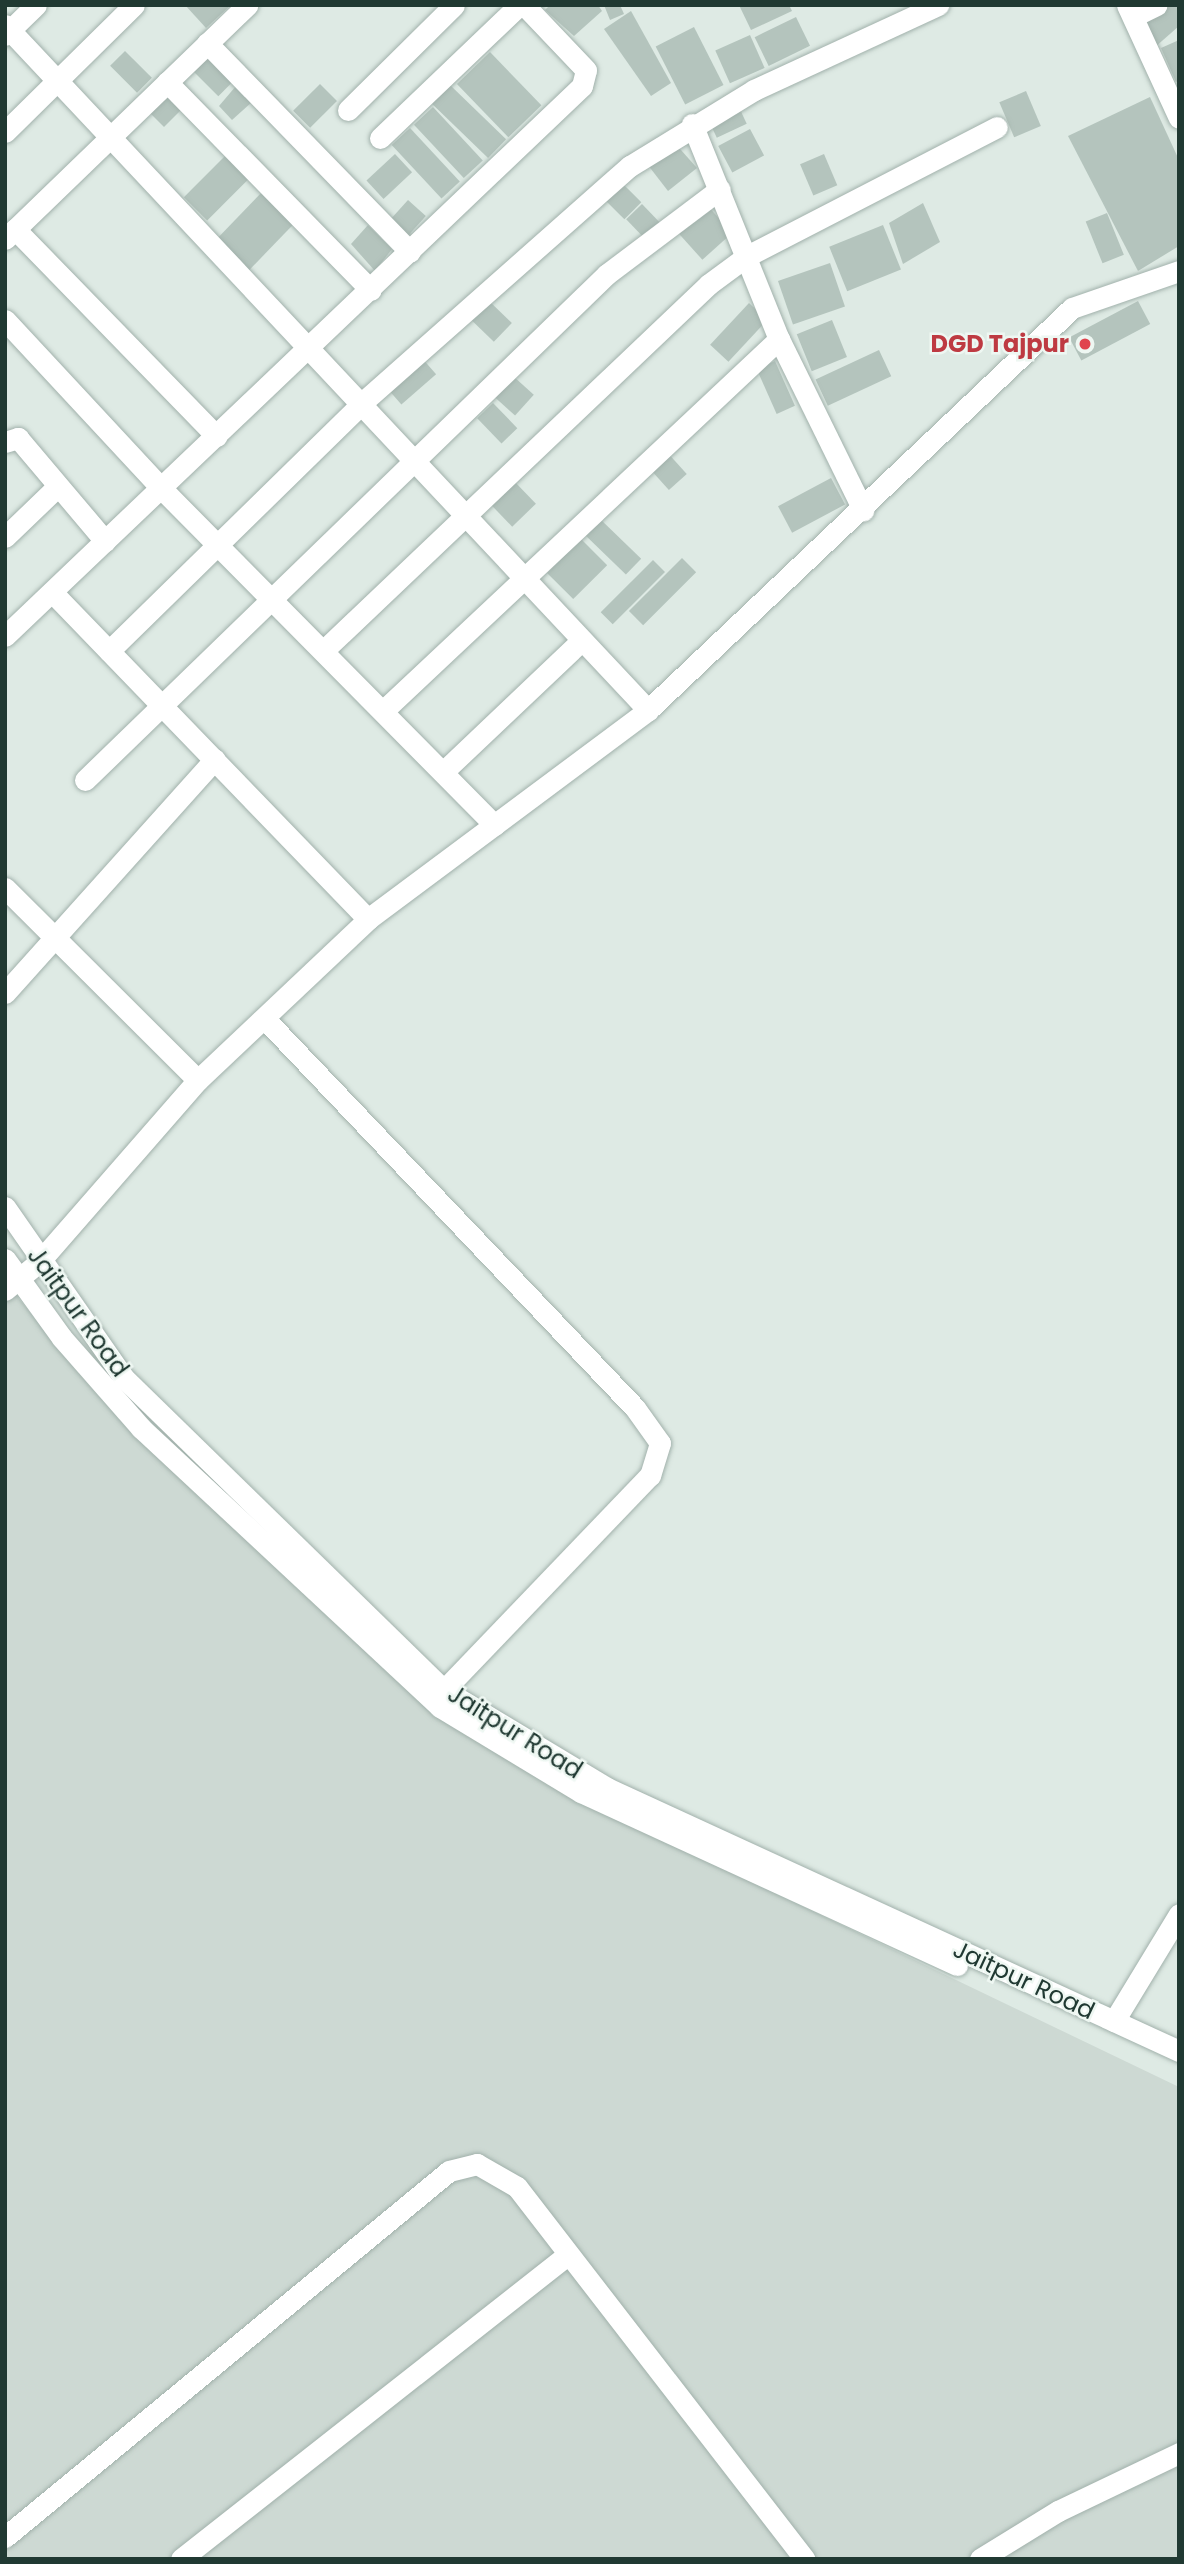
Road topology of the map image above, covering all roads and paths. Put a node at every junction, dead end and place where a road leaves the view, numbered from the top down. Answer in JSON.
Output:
{"nodes":[{"id":1,"x":36,"y":5,"type":"edge"},
{"id":2,"x":134,"y":5,"type":"edge"},
{"id":3,"x":246,"y":5,"type":"edge"},
{"id":4,"x":454,"y":5,"type":"edge"},
{"id":5,"x":938,"y":5,"type":"edge"},
{"id":6,"x":1157,"y":5,"type":"edge"},
{"id":7,"x":528,"y":7,"type":"edge"},
{"id":8,"x":1130,"y":11,"type":"edge"},
{"id":9,"x":7,"y":30,"type":"edge"},
{"id":10,"x":207,"y":43,"type":"junction"},
{"id":11,"x":55,"y":82,"type":"junction"},
{"id":12,"x":167,"y":82,"type":"junction"},
{"id":13,"x":348,"y":110,"type":"dead end"},
{"id":14,"x":1179,"y":118,"type":"edge"},
{"id":15,"x":692,"y":124,"type":"junction"},
{"id":16,"x":997,"y":127,"type":"dead end"},
{"id":17,"x":5,"y":132,"type":"edge"},
{"id":18,"x":110,"y":137,"type":"junction"},
{"id":19,"x":380,"y":138,"type":"dead end"},
{"id":20,"x":720,"y":189,"type":"junction"},
{"id":21,"x":10,"y":234,"type":"edge"},
{"id":22,"x":410,"y":252,"type":"junction"},
{"id":23,"x":747,"y":256,"type":"junction"},
{"id":24,"x":1179,"y":271,"type":"edge"},
{"id":25,"x":371,"y":290,"type":"junction"},
{"id":26,"x":5,"y":320,"type":"edge"},
{"id":27,"x":779,"y":339,"type":"junction"},
{"id":28,"x":311,"y":348,"type":"junction"},
{"id":29,"x":364,"y":401,"type":"junction"},
{"id":30,"x":216,"y":436,"type":"junction"},
{"id":31,"x":5,"y":442,"type":"edge"},
{"id":32,"x":415,"y":460,"type":"junction"},
{"id":33,"x":57,"y":487,"type":"junction"},
{"id":34,"x":161,"y":488,"type":"junction"},
{"id":35,"x":863,"y":510,"type":"junction"},
{"id":36,"x":464,"y":513,"type":"junction"},
{"id":37,"x":5,"y":537,"type":"edge"},
{"id":38,"x":105,"y":541,"type":"junction"},
{"id":39,"x":218,"y":544,"type":"junction"},
{"id":40,"x":526,"y":578,"type":"junction"},
{"id":41,"x":52,"y":592,"type":"junction"},
{"id":42,"x":271,"y":597,"type":"junction"},
{"id":43,"x":5,"y":636,"type":"edge"},
{"id":44,"x":582,"y":640,"type":"junction"},
{"id":45,"x":324,"y":650,"type":"junction"},
{"id":46,"x":109,"y":652,"type":"junction"},
{"id":47,"x":161,"y":706,"type":"junction"},
{"id":48,"x":384,"y":710,"type":"junction"},
{"id":49,"x":648,"y":710,"type":"junction"},
{"id":50,"x":215,"y":759,"type":"junction"},
{"id":51,"x":444,"y":771,"type":"junction"},
{"id":52,"x":85,"y":780,"type":"dead end"},
{"id":53,"x":494,"y":825,"type":"junction"},
{"id":54,"x":5,"y":888,"type":"edge"},
{"id":55,"x":368,"y":919,"type":"junction"},
{"id":56,"x":58,"y":936,"type":"junction"},
{"id":57,"x":5,"y":993,"type":"edge"},
{"id":58,"x":264,"y":1018,"type":"junction"},
{"id":59,"x":198,"y":1080,"type":"junction"},
{"id":60,"x":5,"y":1207,"type":"edge"},
{"id":61,"x":5,"y":1259,"type":"edge"},
{"id":62,"x":39,"y":1262,"type":"junction"},
{"id":63,"x":12,"y":1284,"type":"edge"},
{"id":64,"x":444,"y":1690,"type":"junction"},
{"id":65,"x":1179,"y":1914,"type":"edge"},
{"id":66,"x":1114,"y":2021,"type":"junction"},
{"id":67,"x":1179,"y":2051,"type":"edge"},
{"id":68,"x":1179,"y":2066,"type":"edge"},
{"id":69,"x":568,"y":2255,"type":"junction"},
{"id":70,"x":1179,"y":2453,"type":"edge"},
{"id":71,"x":5,"y":2537,"type":"edge"},
{"id":72,"x":181,"y":2559,"type":"edge"},
{"id":73,"x":804,"y":2559,"type":"edge"},
{"id":74,"x":980,"y":2559,"type":"edge"}],
"edges":[{"from":1,"to":9,"type":"street"},
{"from":2,"to":11,"type":"street"},
{"from":3,"to":10,"type":"street"},
{"from":4,"to":13,"type":"street"},
{"from":5,"to":15,"type":"street"},
{"from":6,"to":8,"type":"street"},
{"from":7,"to":19,"type":"street"},
{"from":7,"to":22,"type":"street"},
{"from":8,"to":14,"type":"street"},
{"from":9,"to":11,"type":"street"},
{"from":10,"to":12,"type":"street"},
{"from":10,"to":22,"type":"street"},
{"from":11,"to":17,"type":"street"},
{"from":11,"to":18,"type":"street"},
{"from":12,"to":18,"type":"street"},
{"from":12,"to":25,"type":"street"},
{"from":15,"to":20,"type":"street"},
{"from":15,"to":29,"type":"street"},
{"from":16,"to":23,"type":"street"},
{"from":18,"to":21,"type":"street"},
{"from":18,"to":28,"type":"street"},
{"from":20,"to":23,"type":"street"},
{"from":20,"to":32,"type":"street"},
{"from":21,"to":30,"type":"street"},
{"from":22,"to":25,"type":"street"},
{"from":23,"to":27,"type":"street"},
{"from":23,"to":36,"type":"street"},
{"from":24,"to":35,"type":"street"},
{"from":25,"to":28,"type":"street"},
{"from":26,"to":34,"type":"street"},
{"from":27,"to":35,"type":"street"},
{"from":27,"to":40,"type":"street"},
{"from":28,"to":29,"type":"street"},
{"from":28,"to":30,"type":"street"},
{"from":29,"to":32,"type":"street"},
{"from":29,"to":39,"type":"street"},
{"from":30,"to":34,"type":"street"},
{"from":31,"to":33,"type":"street"},
{"from":32,"to":36,"type":"street"},
{"from":32,"to":42,"type":"street"},
{"from":33,"to":37,"type":"street"},
{"from":33,"to":38,"type":"street"},
{"from":34,"to":38,"type":"street"},
{"from":34,"to":39,"type":"street"},
{"from":35,"to":49,"type":"street"},
{"from":36,"to":40,"type":"street"},
{"from":36,"to":45,"type":"street"},
{"from":38,"to":41,"type":"street"},
{"from":39,"to":42,"type":"street"},
{"from":39,"to":46,"type":"street"},
{"from":40,"to":44,"type":"street"},
{"from":40,"to":48,"type":"street"},
{"from":41,"to":43,"type":"street"},
{"from":41,"to":46,"type":"street"},
{"from":42,"to":45,"type":"street"},
{"from":42,"to":47,"type":"street"},
{"from":44,"to":49,"type":"street"},
{"from":44,"to":51,"type":"street"},
{"from":45,"to":48,"type":"street"},
{"from":46,"to":47,"type":"street"},
{"from":47,"to":50,"type":"street"},
{"from":47,"to":52,"type":"street"},
{"from":48,"to":51,"type":"street"},
{"from":49,"to":53,"type":"street"},
{"from":50,"to":55,"type":"street"},
{"from":50,"to":56,"type":"street"},
{"from":51,"to":53,"type":"street"},
{"from":53,"to":55,"type":"street"},
{"from":54,"to":56,"type":"street"},
{"from":55,"to":58,"type":"street"},
{"from":56,"to":57,"type":"street"},
{"from":56,"to":59,"type":"street"},
{"from":58,"to":59,"type":"street"},
{"from":58,"to":64,"type":"street"},
{"from":59,"to":62,"type":"street"},
{"from":60,"to":62,"type":"street","name":"Jaitpur Road"},
{"from":61,"to":63,"type":"street","name":"Jaitpur Road"},
{"from":62,"to":63,"type":"street"},
{"from":62,"to":64,"type":"street","name":"Jaitpur Road"},
{"from":63,"to":68,"type":"street","name":"Jaitpur Road"},
{"from":64,"to":66,"type":"street","name":"Jaitpur Road"},
{"from":65,"to":66,"type":"street"},
{"from":66,"to":67,"type":"street","name":"Jaitpur Road"},
{"from":69,"to":71,"type":"street"},
{"from":69,"to":72,"type":"street"},
{"from":69,"to":73,"type":"street"},
{"from":70,"to":74,"type":"street"}]}
